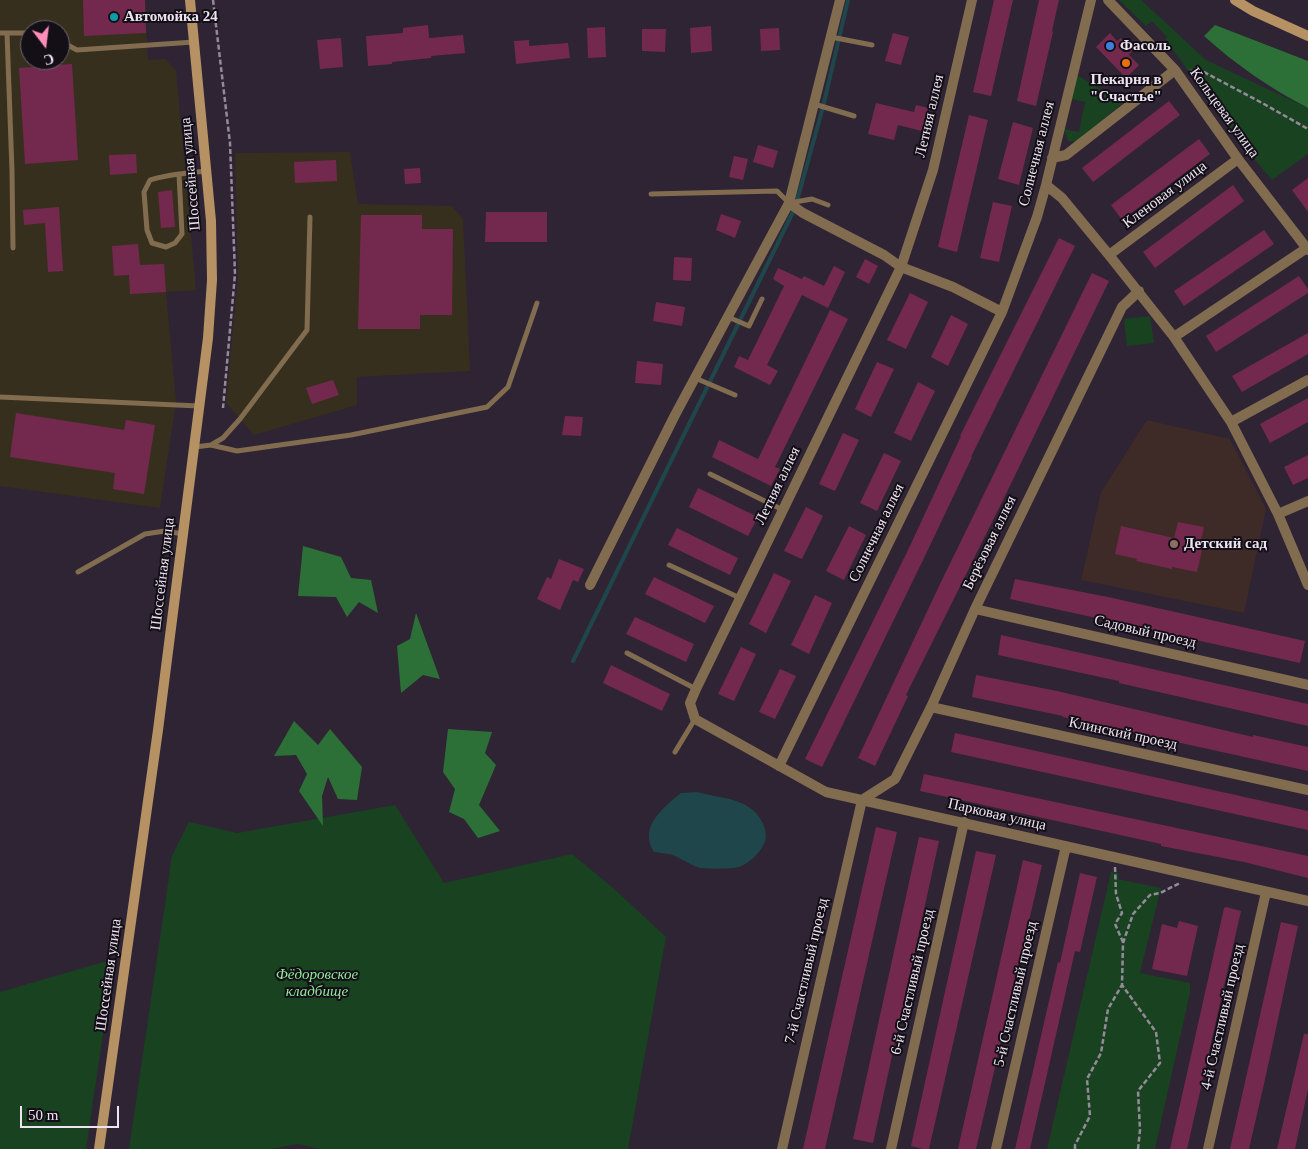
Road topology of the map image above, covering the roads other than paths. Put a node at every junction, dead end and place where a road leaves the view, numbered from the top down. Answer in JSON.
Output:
{"nodes":[{"id":1,"x":190,"y":0,"type":"edge"},
{"id":2,"x":840,"y":0,"type":"edge"},
{"id":3,"x":972,"y":0,"type":"edge"},
{"id":4,"x":1091,"y":0,"type":"edge"},
{"id":5,"x":1108,"y":0,"type":"edge"},
{"id":6,"x":1235,"y":0,"type":"edge"},
{"id":7,"x":0,"y":33,"type":"edge"},
{"id":8,"x":7,"y":33,"type":"junction"},
{"id":9,"x":20,"y":33,"type":"edge"},
{"id":10,"x":1308,"y":36,"type":"edge"},
{"id":11,"x":831,"y":37,"type":"junction"},
{"id":12,"x":194,"y":42,"type":"junction"},
{"id":13,"x":872,"y":46,"type":"dead end"},
{"id":14,"x":70,"y":47,"type":"edge"},
{"id":15,"x":1175,"y":70,"type":"junction"},
{"id":16,"x":814,"y":104,"type":"junction"},
{"id":17,"x":854,"y":116,"type":"dead end"},
{"id":18,"x":1052,"y":158,"type":"junction"},
{"id":19,"x":1238,"y":158,"type":"junction"},
{"id":20,"x":206,"y":171,"type":"junction"},
{"id":21,"x":179,"y":174,"type":"junction"},
{"id":22,"x":1046,"y":185,"type":"junction"},
{"id":23,"x":651,"y":194,"type":"dead end"},
{"id":24,"x":789,"y":203,"type":"junction"},
{"id":25,"x":828,"y":205,"type":"dead end"},
{"id":26,"x":310,"y":217,"type":"dead end"},
{"id":27,"x":13,"y":248,"type":"dead end"},
{"id":28,"x":1307,"y":249,"type":"edge"},
{"id":29,"x":1109,"y":255,"type":"junction"},
{"id":30,"x":901,"y":266,"type":"junction"},
{"id":31,"x":1139,"y":292,"type":"junction"},
{"id":32,"x":762,"y":299,"type":"dead end"},
{"id":33,"x":538,"y":303,"type":"dead end"},
{"id":34,"x":1002,"y":312,"type":"junction"},
{"id":35,"x":728,"y":317,"type":"junction"},
{"id":36,"x":1174,"y":337,"type":"junction"},
{"id":37,"x":695,"y":378,"type":"junction"},
{"id":38,"x":1308,"y":380,"type":"edge"},
{"id":39,"x":735,"y":395,"type":"dead end"},
{"id":40,"x":0,"y":397,"type":"edge"},
{"id":41,"x":200,"y":406,"type":"junction"},
{"id":42,"x":1231,"y":422,"type":"junction"},
{"id":43,"x":211,"y":445,"type":"junction"},
{"id":44,"x":195,"y":447,"type":"junction"},
{"id":45,"x":710,"y":474,"type":"dead end"},
{"id":46,"x":1308,"y":500,"type":"edge"},
{"id":47,"x":783,"y":510,"type":"junction"},
{"id":48,"x":1278,"y":514,"type":"junction"},
{"id":49,"x":183,"y":534,"type":"junction"},
{"id":50,"x":670,"y":565,"type":"dead end"},
{"id":51,"x":78,"y":572,"type":"dead end"},
{"id":52,"x":590,"y":585,"type":"dead end"},
{"id":53,"x":1308,"y":585,"type":"edge"},
{"id":54,"x":740,"y":598,"type":"junction"},
{"id":55,"x":975,"y":609,"type":"junction"},
{"id":56,"x":627,"y":653,"type":"dead end"},
{"id":57,"x":1308,"y":685,"type":"edge"},
{"id":58,"x":696,"y":689,"type":"junction"},
{"id":59,"x":931,"y":707,"type":"junction"},
{"id":60,"x":695,"y":719,"type":"junction"},
{"id":61,"x":675,"y":752,"type":"dead end"},
{"id":62,"x":779,"y":766,"type":"junction"},
{"id":63,"x":1308,"y":790,"type":"edge"},
{"id":64,"x":862,"y":800,"type":"junction"},
{"id":65,"x":964,"y":822,"type":"junction"},
{"id":66,"x":1066,"y":846,"type":"junction"},
{"id":67,"x":1266,"y":892,"type":"junction"},
{"id":68,"x":1308,"y":901,"type":"edge"},
{"id":69,"x":98,"y":1149,"type":"edge"},
{"id":70,"x":782,"y":1149,"type":"edge"},
{"id":71,"x":891,"y":1149,"type":"edge"},
{"id":72,"x":996,"y":1149,"type":"edge"},
{"id":73,"x":1208,"y":1149,"type":"edge"}],
"edges":[{"from":1,"to":12,"type":"main road","name":"Шоссейная улица"},
{"from":2,"to":11,"type":"street"},
{"from":3,"to":30,"type":"street","name":"Летняя аллея"},
{"from":4,"to":18,"type":"street","name":"Солнечная аллея"},
{"from":5,"to":15,"type":"street","name":"Кольцевая улица"},
{"from":6,"to":10,"type":"main road"},
{"from":7,"to":8,"type":"lane"},
{"from":8,"to":9,"type":"lane"},
{"from":8,"to":27,"type":"lane"},
{"from":11,"to":13,"type":"lane"},
{"from":11,"to":16,"type":"street"},
{"from":12,"to":14,"type":"lane"},
{"from":12,"to":20,"type":"main road","name":"Шоссейная улица"},
{"from":15,"to":18,"type":"street"},
{"from":15,"to":19,"type":"street","name":"Кольцевая улица"},
{"from":16,"to":17,"type":"lane"},
{"from":16,"to":24,"type":"street"},
{"from":18,"to":22,"type":"street","name":"Солнечная аллея"},
{"from":19,"to":28,"type":"street","name":"Кольцевая улица"},
{"from":19,"to":29,"type":"street","name":"Кленовая улица"},
{"from":20,"to":21,"type":"lane"},
{"from":20,"to":41,"type":"main road","name":"Шоссейная улица"},
{"from":21,"to":21,"type":"lane"},
{"from":22,"to":29,"type":"street"},
{"from":22,"to":34,"type":"street","name":"Солнечная аллея"},
{"from":23,"to":24,"type":"lane"},
{"from":24,"to":25,"type":"lane"},
{"from":24,"to":30,"type":"street"},
{"from":24,"to":35,"type":"street"},
{"from":26,"to":43,"type":"lane"},
{"from":28,"to":36,"type":"street"},
{"from":29,"to":31,"type":"street"},
{"from":30,"to":34,"type":"street"},
{"from":30,"to":47,"type":"street","name":"Летняя аллея"},
{"from":31,"to":36,"type":"street"},
{"from":31,"to":55,"type":"street","name":"Берёзовая аллея"},
{"from":32,"to":35,"type":"lane"},
{"from":33,"to":43,"type":"lane"},
{"from":34,"to":62,"type":"street","name":"Солнечная аллея"},
{"from":35,"to":37,"type":"street"},
{"from":36,"to":42,"type":"street"},
{"from":37,"to":39,"type":"lane"},
{"from":37,"to":52,"type":"street"},
{"from":38,"to":42,"type":"street"},
{"from":40,"to":41,"type":"lane"},
{"from":41,"to":44,"type":"main road","name":"Шоссейная улица"},
{"from":42,"to":48,"type":"street"},
{"from":43,"to":44,"type":"lane"},
{"from":44,"to":49,"type":"main road","name":"Шоссейная улица"},
{"from":45,"to":47,"type":"lane"},
{"from":46,"to":48,"type":"street"},
{"from":47,"to":54,"type":"street","name":"Летняя аллея"},
{"from":48,"to":53,"type":"street"},
{"from":49,"to":51,"type":"lane"},
{"from":49,"to":69,"type":"main road","name":"Шоссейная улица"},
{"from":50,"to":54,"type":"lane"},
{"from":54,"to":58,"type":"street","name":"Летняя аллея"},
{"from":55,"to":57,"type":"street","name":"Садовый проезд"},
{"from":55,"to":59,"type":"street","name":"Берёзовая аллея"},
{"from":56,"to":58,"type":"lane"},
{"from":58,"to":60,"type":"street","name":"Летняя аллея"},
{"from":59,"to":63,"type":"street","name":"Клинский проезд"},
{"from":59,"to":64,"type":"street","name":"Берёзовая аллея"},
{"from":60,"to":61,"type":"lane"},
{"from":60,"to":62,"type":"street","name":"Парковая улица"},
{"from":62,"to":64,"type":"street","name":"Парковая улица"},
{"from":64,"to":65,"type":"street","name":"Парковая улица"},
{"from":64,"to":70,"type":"street","name":"7-й Счастливый проезд"},
{"from":65,"to":66,"type":"street","name":"Парковая улица"},
{"from":65,"to":71,"type":"street","name":"6-й Счастливый проезд"},
{"from":66,"to":67,"type":"street","name":"Парковая улица"},
{"from":66,"to":72,"type":"street","name":"5-й Счастливый проезд"},
{"from":67,"to":68,"type":"street","name":"Парковая улица"},
{"from":67,"to":73,"type":"street","name":"4-й Счастливый проезд"}]}
